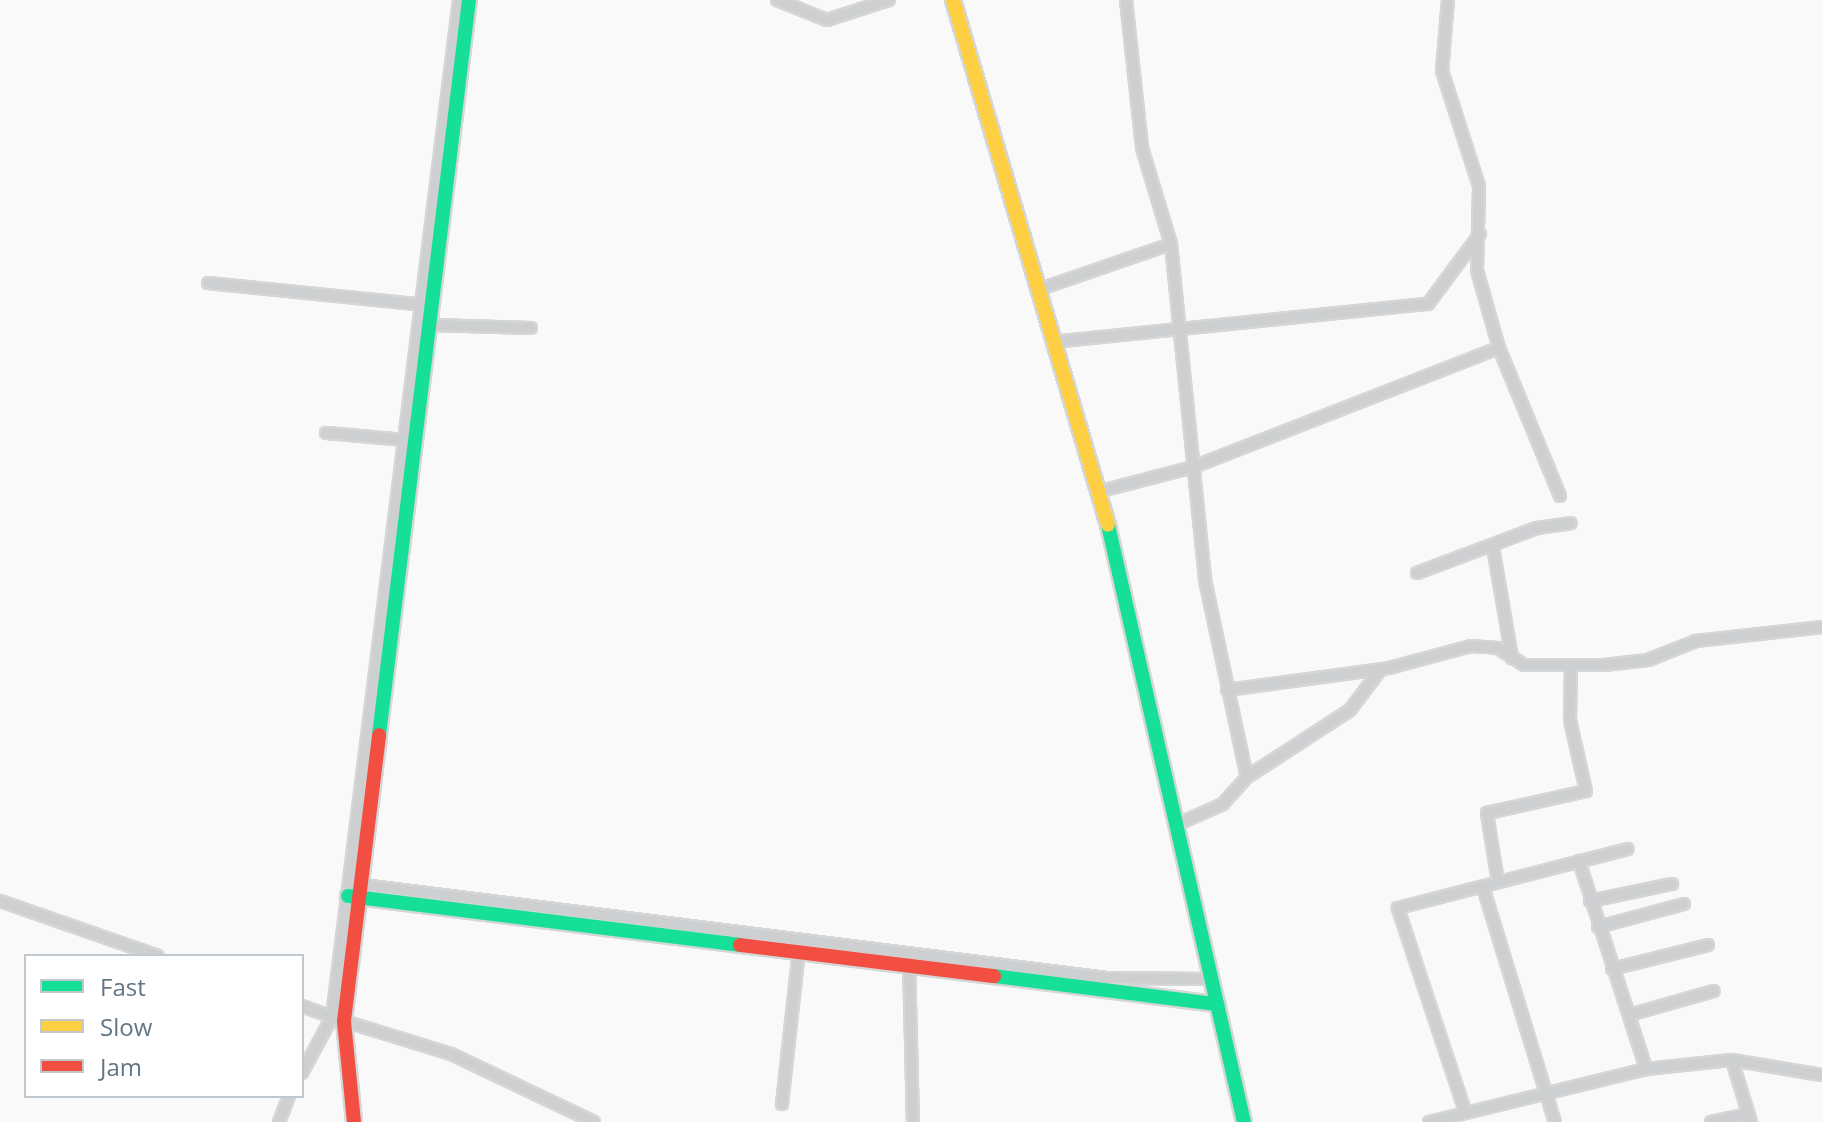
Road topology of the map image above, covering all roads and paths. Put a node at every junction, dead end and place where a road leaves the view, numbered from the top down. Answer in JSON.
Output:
{"nodes":[{"id":1,"x":459,"y":0,"type":"edge"},
{"id":2,"x":469,"y":0,"type":"edge"},
{"id":3,"x":777,"y":0,"type":"edge"},
{"id":4,"x":889,"y":0,"type":"edge"},
{"id":5,"x":953,"y":0,"type":"edge"},
{"id":6,"x":1126,"y":0,"type":"edge"},
{"id":7,"x":1448,"y":0,"type":"edge"},
{"id":8,"x":1481,"y":232,"type":"junction"},
{"id":9,"x":1171,"y":244,"type":"junction"},
{"id":10,"x":208,"y":283,"type":"dead end"},
{"id":11,"x":1046,"y":287,"type":"junction"},
{"id":12,"x":423,"y":305,"type":"junction"},
{"id":13,"x":431,"y":325,"type":"junction"},
{"id":14,"x":1180,"y":327,"type":"junction"},
{"id":15,"x":531,"y":328,"type":"dead end"},
{"id":16,"x":1062,"y":341,"type":"junction"},
{"id":17,"x":1499,"y":348,"type":"junction"},
{"id":18,"x":326,"y":433,"type":"dead end"},
{"id":19,"x":406,"y":440,"type":"junction"},
{"id":20,"x":1193,"y":467,"type":"junction"},
{"id":21,"x":1101,"y":491,"type":"junction"},
{"id":22,"x":1560,"y":496,"type":"dead end"},
{"id":23,"x":1571,"y":523,"type":"dead end"},
{"id":24,"x":1493,"y":547,"type":"junction"},
{"id":25,"x":1417,"y":573,"type":"dead end"},
{"id":26,"x":1822,"y":627,"type":"edge"},
{"id":27,"x":1512,"y":658,"type":"junction"},
{"id":28,"x":1571,"y":665,"type":"junction"},
{"id":29,"x":1381,"y":669,"type":"junction"},
{"id":30,"x":1227,"y":690,"type":"junction"},
{"id":31,"x":1247,"y":777,"type":"junction"},
{"id":32,"x":1178,"y":824,"type":"junction"},
{"id":33,"x":1628,"y":849,"type":"dead end"},
{"id":34,"x":1579,"y":861,"type":"junction"},
{"id":35,"x":1498,"y":882,"type":"junction"},
{"id":36,"x":1672,"y":884,"type":"dead end"},
{"id":37,"x":1483,"y":887,"type":"junction"},
{"id":38,"x":354,"y":890,"type":"junction"},
{"id":39,"x":0,"y":901,"type":"edge"},
{"id":40,"x":1590,"y":901,"type":"junction"},
{"id":41,"x":1684,"y":904,"type":"dead end"},
{"id":42,"x":1598,"y":927,"type":"junction"},
{"id":43,"x":1708,"y":945,"type":"dead end"},
{"id":44,"x":799,"y":951,"type":"junction"},
{"id":45,"x":152,"y":954,"type":"edge"},
{"id":46,"x":909,"y":961,"type":"junction"},
{"id":47,"x":1612,"y":969,"type":"junction"},
{"id":48,"x":1212,"y":979,"type":"junction"},
{"id":49,"x":1714,"y":991,"type":"dead end"},
{"id":50,"x":1217,"y":1004,"type":"junction"},
{"id":51,"x":304,"y":1007,"type":"edge"},
{"id":52,"x":1629,"y":1015,"type":"junction"},
{"id":53,"x":338,"y":1019,"type":"junction"},
{"id":54,"x":1732,"y":1060,"type":"junction"},
{"id":55,"x":1646,"y":1069,"type":"junction"},
{"id":56,"x":304,"y":1070,"type":"edge"},
{"id":57,"x":1817,"y":1076,"type":"edge"},
{"id":58,"x":1547,"y":1093,"type":"junction"},
{"id":59,"x":288,"y":1098,"type":"edge"},
{"id":60,"x":782,"y":1104,"type":"dead end"},
{"id":61,"x":1465,"y":1111,"type":"junction"},
{"id":62,"x":1750,"y":1118,"type":"edge"},
{"id":63,"x":1446,"y":1120,"type":"edge"},
{"id":64,"x":279,"y":1122,"type":"edge"},
{"id":65,"x":354,"y":1122,"type":"edge"},
{"id":66,"x":594,"y":1122,"type":"edge"},
{"id":67,"x":913,"y":1122,"type":"edge"},
{"id":68,"x":1244,"y":1122,"type":"edge"},
{"id":69,"x":1429,"y":1122,"type":"edge"},
{"id":70,"x":1555,"y":1122,"type":"edge"},
{"id":71,"x":1711,"y":1122,"type":"edge"}],
"edges":[{"from":1,"to":12,"type":"street"},
{"from":2,"to":13,"type":"street"},
{"from":3,"to":4,"type":"street"},
{"from":5,"to":11,"type":"street"},
{"from":6,"to":9,"type":"street"},
{"from":7,"to":8,"type":"street"},
{"from":8,"to":14,"type":"street"},
{"from":8,"to":17,"type":"street"},
{"from":9,"to":11,"type":"street"},
{"from":9,"to":14,"type":"street"},
{"from":10,"to":12,"type":"street"},
{"from":11,"to":16,"type":"street"},
{"from":12,"to":19,"type":"street"},
{"from":13,"to":15,"type":"street"},
{"from":13,"to":38,"type":"street"},
{"from":14,"to":16,"type":"street"},
{"from":14,"to":20,"type":"street"},
{"from":16,"to":21,"type":"street"},
{"from":17,"to":20,"type":"street"},
{"from":17,"to":22,"type":"street"},
{"from":18,"to":19,"type":"street"},
{"from":19,"to":38,"type":"street"},
{"from":20,"to":21,"type":"street"},
{"from":20,"to":30,"type":"street"},
{"from":21,"to":32,"type":"street"},
{"from":23,"to":24,"type":"street"},
{"from":24,"to":25,"type":"street"},
{"from":24,"to":27,"type":"street"},
{"from":26,"to":28,"type":"street"},
{"from":27,"to":28,"type":"street"},
{"from":27,"to":29,"type":"street"},
{"from":28,"to":35,"type":"street"},
{"from":29,"to":30,"type":"street"},
{"from":29,"to":31,"type":"street"},
{"from":30,"to":31,"type":"street"},
{"from":31,"to":32,"type":"street"},
{"from":32,"to":48,"type":"street"},
{"from":33,"to":34,"type":"street"},
{"from":34,"to":35,"type":"street"},
{"from":34,"to":40,"type":"street"},
{"from":35,"to":37,"type":"street"},
{"from":36,"to":40,"type":"street"},
{"from":37,"to":58,"type":"street"},
{"from":37,"to":61,"type":"street"},
{"from":38,"to":44,"type":"street"},
{"from":38,"to":46,"type":"street"},
{"from":38,"to":53,"type":"street"},
{"from":39,"to":45,"type":"street"},
{"from":40,"to":42,"type":"street"},
{"from":41,"to":42,"type":"street"},
{"from":42,"to":47,"type":"street"},
{"from":43,"to":47,"type":"street"},
{"from":44,"to":46,"type":"street"},
{"from":44,"to":60,"type":"street"},
{"from":46,"to":48,"type":"street"},
{"from":46,"to":50,"type":"street"},
{"from":46,"to":67,"type":"street"},
{"from":47,"to":52,"type":"street"},
{"from":48,"to":50,"type":"street"},
{"from":49,"to":52,"type":"street"},
{"from":50,"to":68,"type":"street"},
{"from":51,"to":53,"type":"street"},
{"from":52,"to":55,"type":"street"},
{"from":53,"to":56,"type":"street"},
{"from":53,"to":65,"type":"street"},
{"from":53,"to":66,"type":"street"},
{"from":54,"to":55,"type":"street"},
{"from":54,"to":57,"type":"street"},
{"from":54,"to":62,"type":"street"},
{"from":55,"to":58,"type":"street"},
{"from":58,"to":61,"type":"street"},
{"from":58,"to":70,"type":"street"},
{"from":59,"to":64,"type":"street"},
{"from":61,"to":63,"type":"street"},
{"from":62,"to":71,"type":"street"},
{"from":63,"to":69,"type":"street"}]}
